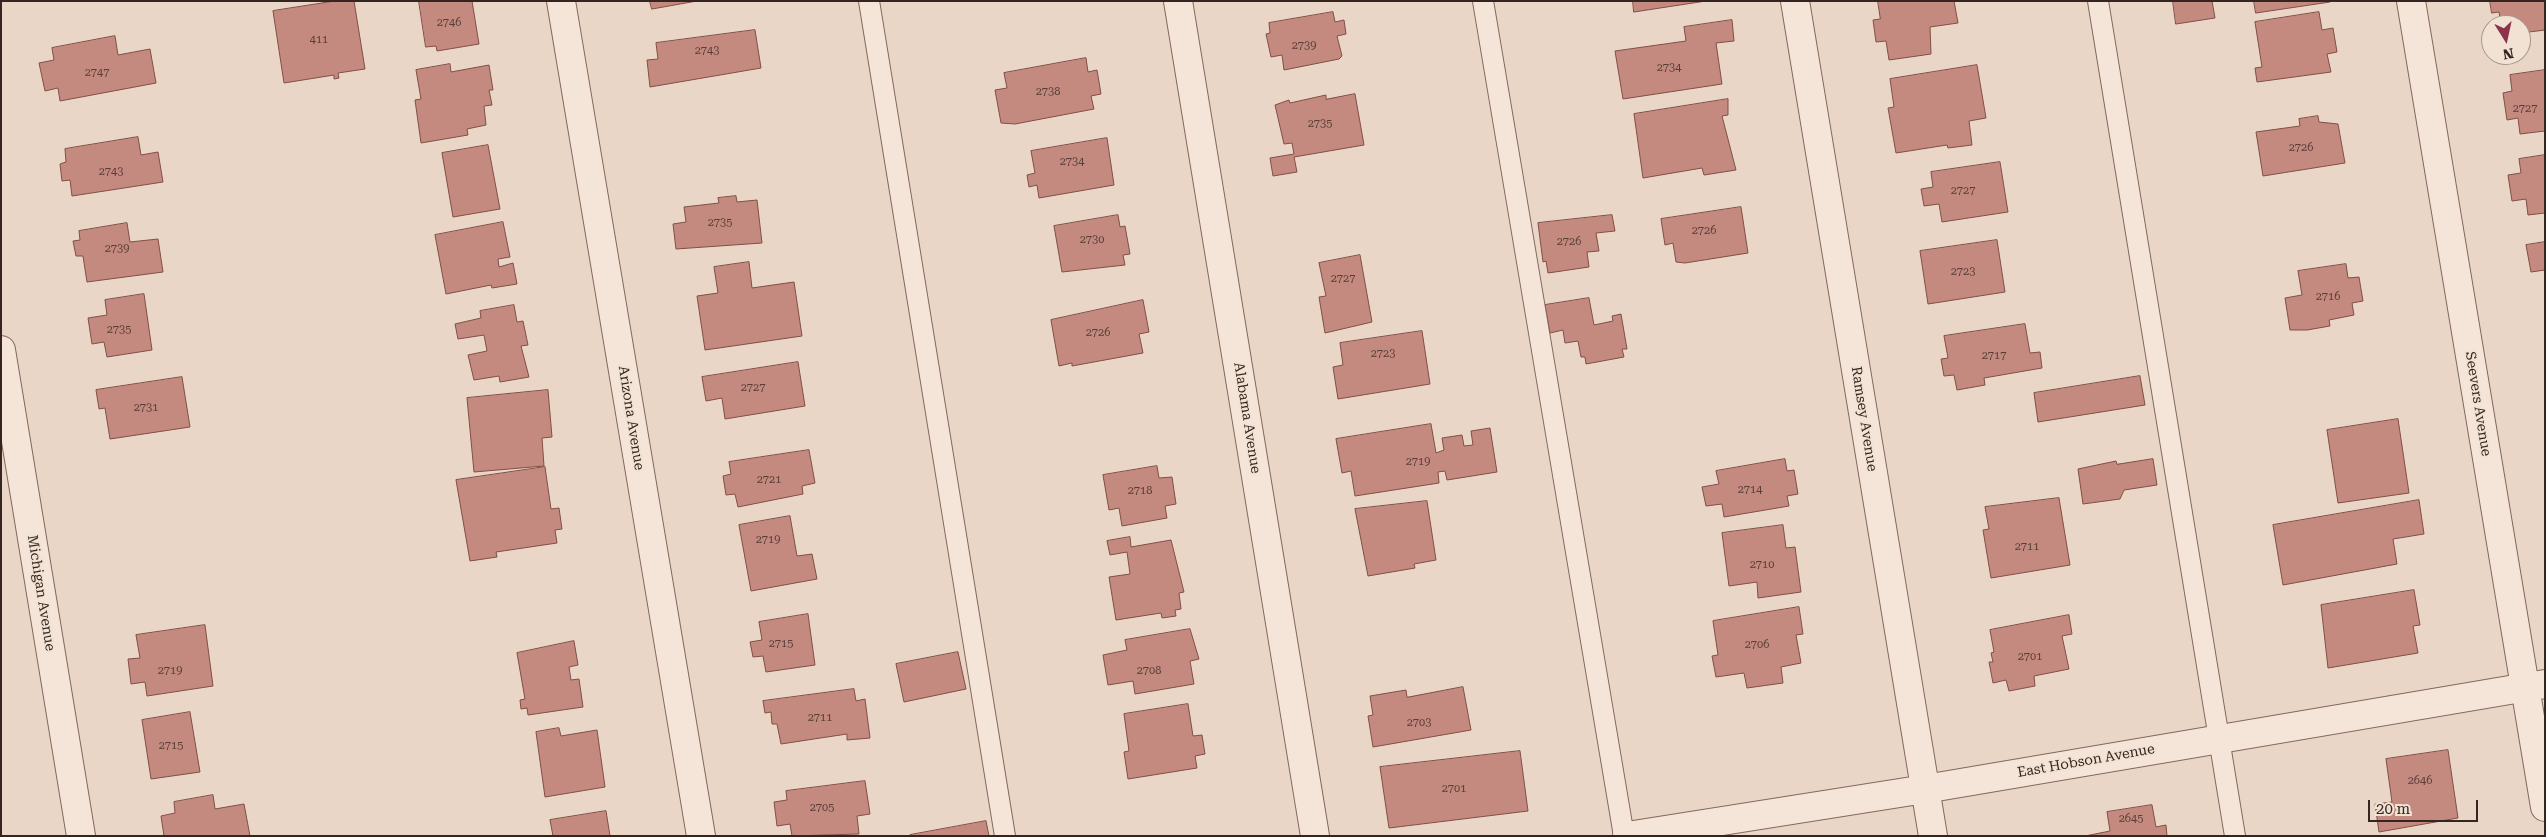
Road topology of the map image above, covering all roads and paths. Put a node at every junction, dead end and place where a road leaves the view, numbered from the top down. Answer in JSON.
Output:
{"nodes":[{"id":1,"x":561,"y":1,"type":"edge"},
{"id":2,"x":870,"y":1,"type":"edge"},
{"id":3,"x":1178,"y":1,"type":"edge"},
{"id":4,"x":1483,"y":1,"type":"edge"},
{"id":5,"x":1795,"y":1,"type":"edge"},
{"id":6,"x":2098,"y":1,"type":"edge"},
{"id":7,"x":2411,"y":1,"type":"edge"},
{"id":8,"x":1,"y":350,"type":"edge"},
{"id":9,"x":2535,"y":686,"type":"edge"},
{"id":10,"x":2219,"y":739,"type":"junction"},
{"id":11,"x":1925,"y":789,"type":"junction"},
{"id":12,"x":2545,"y":808,"type":"edge"},
{"id":13,"x":81,"y":836,"type":"edge"},
{"id":14,"x":701,"y":836,"type":"edge"},
{"id":15,"x":1005,"y":836,"type":"edge"},
{"id":16,"x":1315,"y":836,"type":"edge"},
{"id":17,"x":1626,"y":836,"type":"edge"},
{"id":18,"x":1933,"y":836,"type":"edge"},
{"id":19,"x":2235,"y":836,"type":"edge"}],
"edges":[{"from":1,"to":14,"type":"street","name":"Arizona Avenue"},
{"from":2,"to":15,"type":"lane"},
{"from":3,"to":16,"type":"street","name":"Alabama Avenue"},
{"from":4,"to":17,"type":"lane"},
{"from":5,"to":11,"type":"street","name":"Ramsey Avenue"},
{"from":6,"to":10,"type":"lane"},
{"from":7,"to":9,"type":"street","name":"Seevers Avenue"},
{"from":8,"to":13,"type":"street","name":"Michigan Avenue"},
{"from":9,"to":10,"type":"street","name":"East Hobson Avenue"},
{"from":9,"to":12,"type":"street","name":"Seevers Avenue"},
{"from":10,"to":11,"type":"street","name":"East Hobson Avenue"},
{"from":10,"to":19,"type":"lane"},
{"from":11,"to":17,"type":"street","name":"East Hobson Avenue"},
{"from":11,"to":18,"type":"street","name":"Ramsey Avenue"}]}
